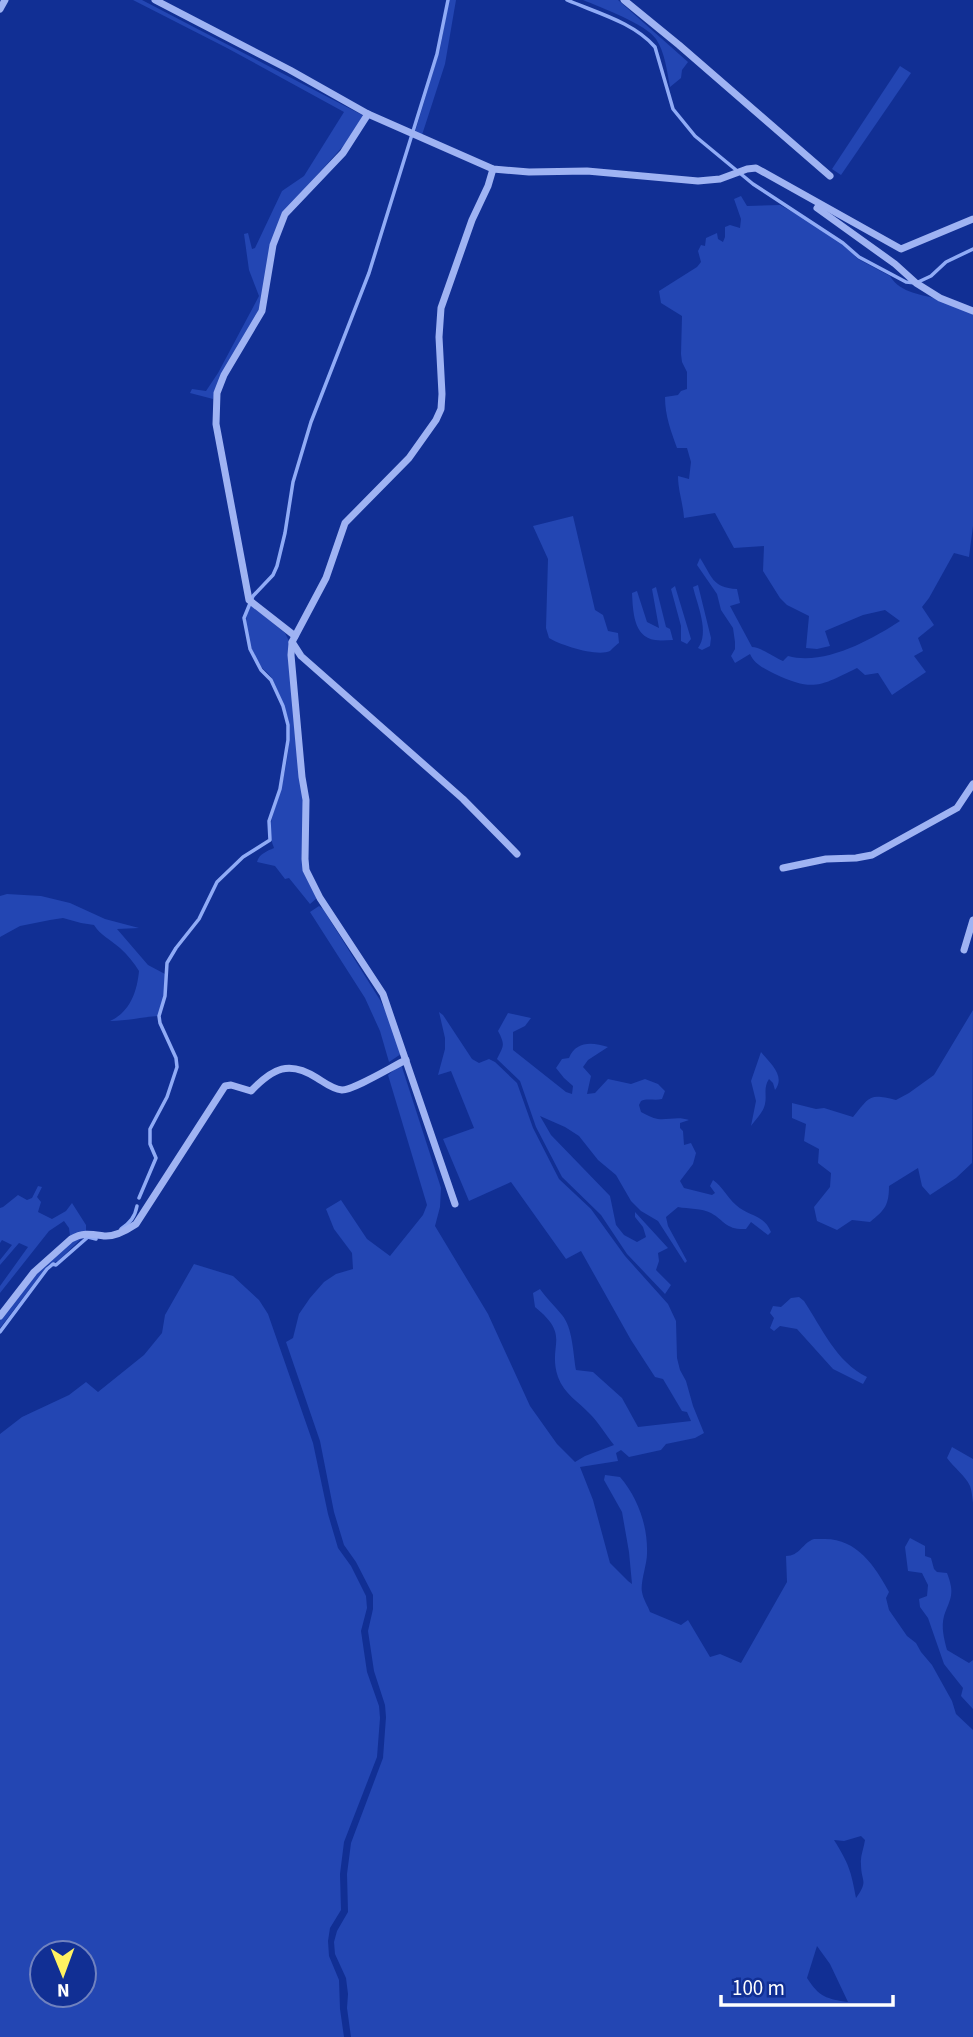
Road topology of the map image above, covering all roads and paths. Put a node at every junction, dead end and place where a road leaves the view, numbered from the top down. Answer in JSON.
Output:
{"nodes":[{"id":1,"x":5,"y":0,"type":"edge"},
{"id":2,"x":155,"y":0,"type":"edge"},
{"id":3,"x":624,"y":0,"type":"edge"},
{"id":4,"x":0,"y":9,"type":"edge"},
{"id":5,"x":368,"y":114,"type":"junction"},
{"id":6,"x":493,"y":169,"type":"junction"},
{"id":7,"x":830,"y":176,"type":"dead end"},
{"id":8,"x":789,"y":188,"type":"junction"},
{"id":9,"x":973,"y":219,"type":"edge"},
{"id":10,"x":973,"y":311,"type":"edge"},
{"id":11,"x":293,"y":639,"type":"junction"},
{"id":12,"x":973,"y":784,"type":"edge"},
{"id":13,"x":517,"y":854,"type":"dead end"},
{"id":14,"x":783,"y":868,"type":"dead end"},
{"id":15,"x":973,"y":920,"type":"edge"},
{"id":16,"x":964,"y":950,"type":"dead end"},
{"id":17,"x":405,"y":1060,"type":"junction"},
{"id":18,"x":454,"y":1204,"type":"dead end"},
{"id":19,"x":0,"y":1316,"type":"edge"}],
"edges":[{"from":1,"to":4,"type":"street"},
{"from":2,"to":5,"type":"street"},
{"from":3,"to":7,"type":"street"},
{"from":5,"to":6,"type":"street"},
{"from":5,"to":11,"type":"street"},
{"from":6,"to":8,"type":"street"},
{"from":6,"to":11,"type":"street"},
{"from":8,"to":9,"type":"street"},
{"from":8,"to":10,"type":"street"},
{"from":11,"to":13,"type":"street"},
{"from":11,"to":17,"type":"street"},
{"from":12,"to":14,"type":"street"},
{"from":15,"to":16,"type":"street"},
{"from":17,"to":18,"type":"street"},
{"from":17,"to":19,"type":"street"}]}
